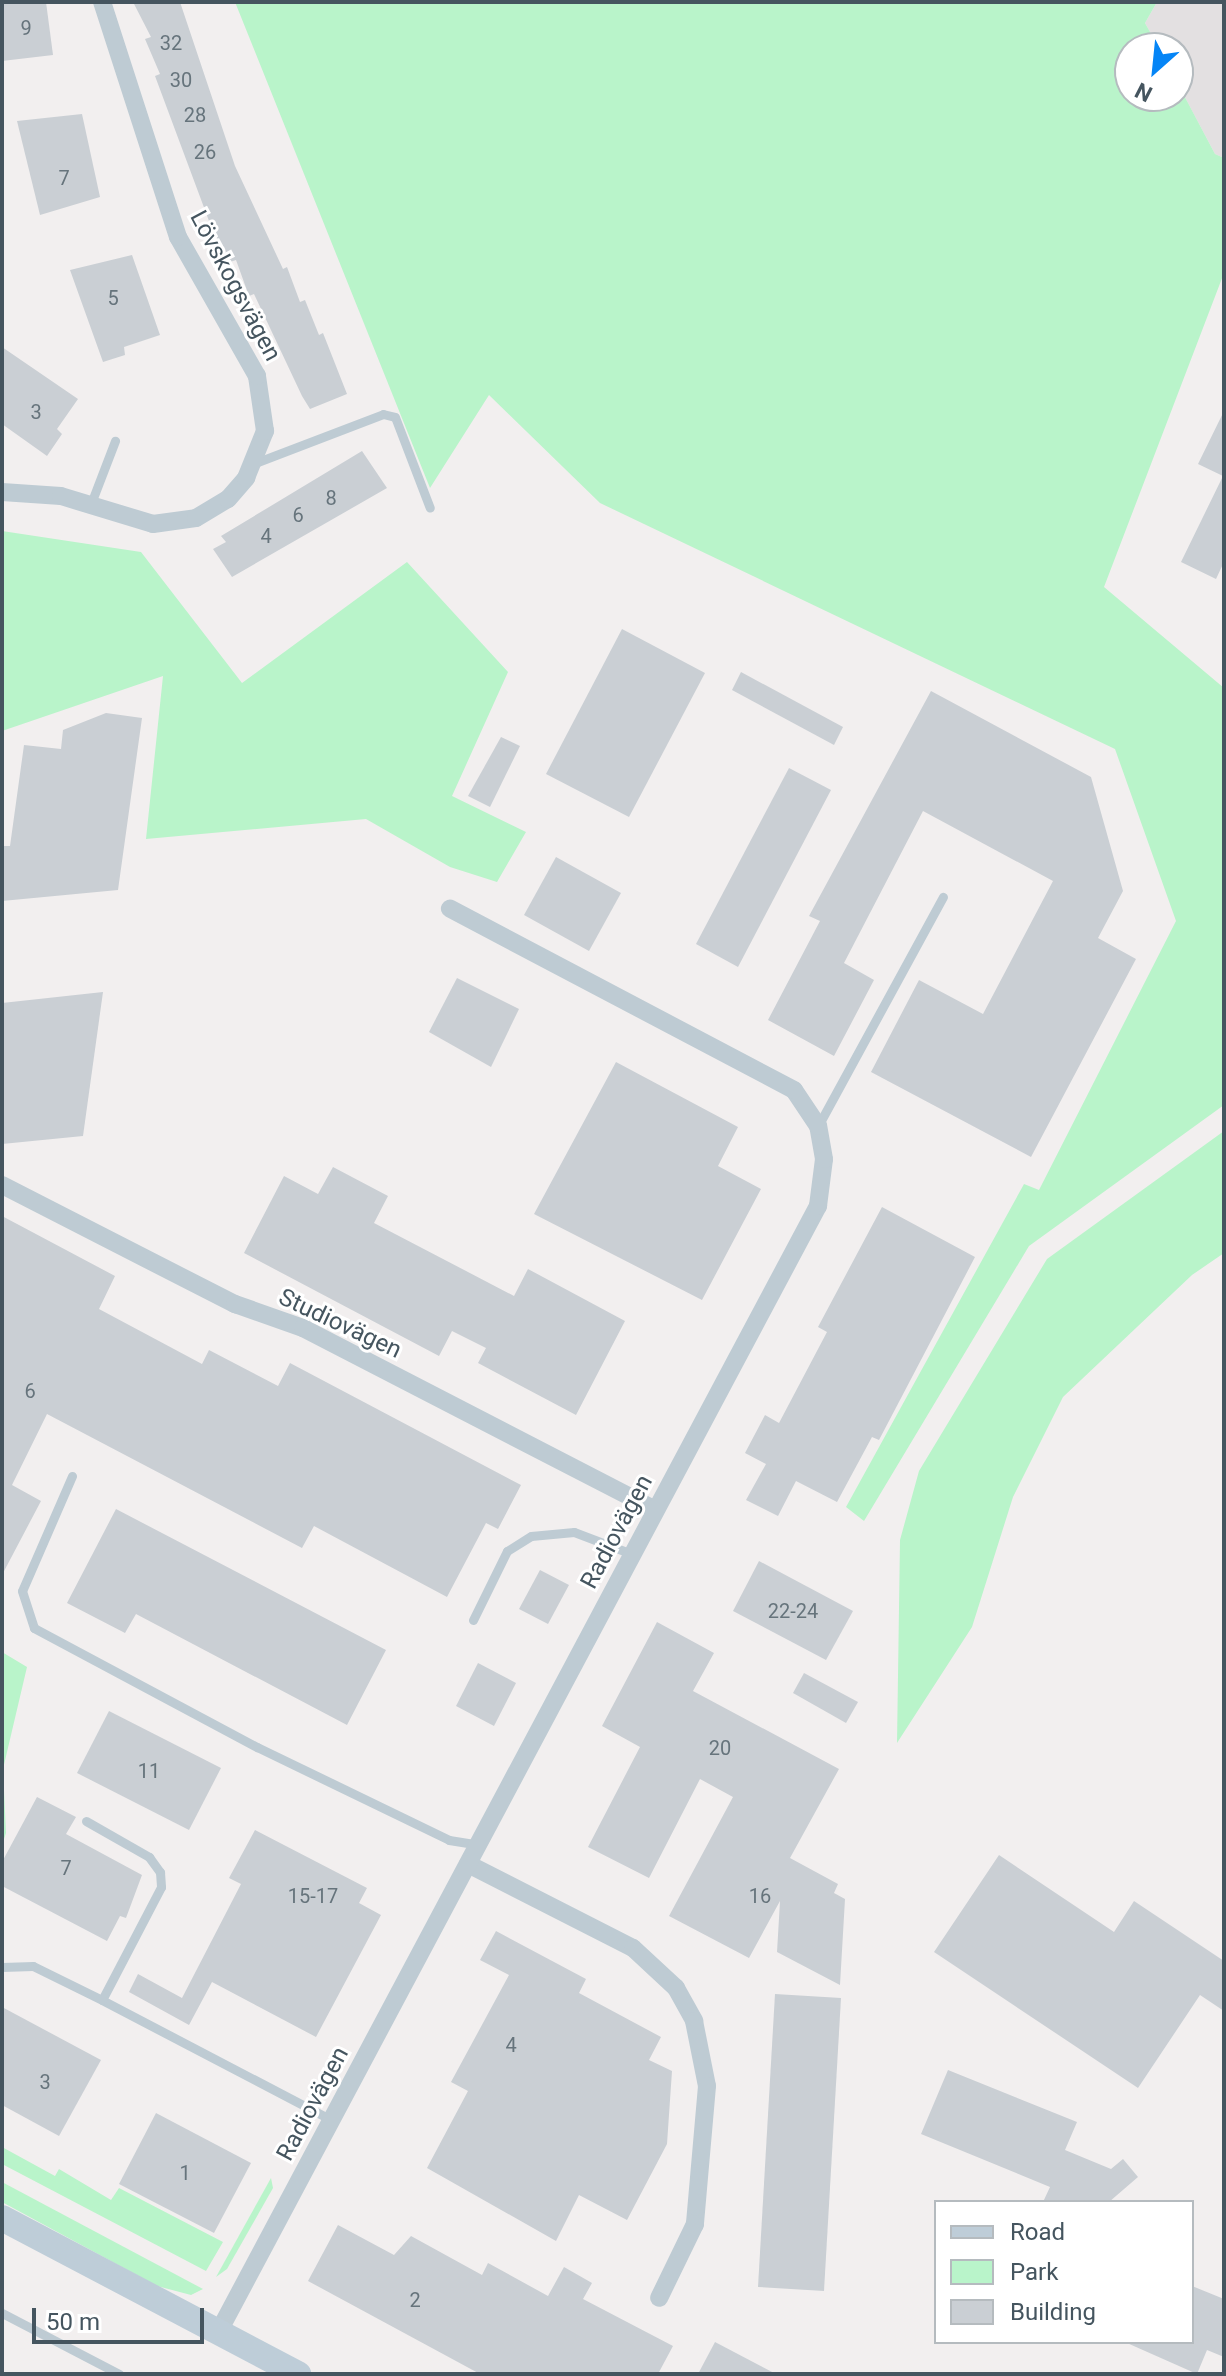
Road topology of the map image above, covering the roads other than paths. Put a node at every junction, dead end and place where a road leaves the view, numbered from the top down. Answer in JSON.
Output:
{"nodes":[{"id":1,"x":102,"y":2,"type":"edge"},
{"id":2,"x":115,"y":441,"type":"dead end"},
{"id":3,"x":255,"y":463,"type":"junction"},
{"id":4,"x":2,"y":492,"type":"edge"},
{"id":5,"x":90,"y":506,"type":"junction"},
{"id":6,"x":430,"y":508,"type":"dead end"},
{"id":7,"x":943,"y":897,"type":"dead end"},
{"id":8,"x":450,"y":909,"type":"dead end"},
{"id":9,"x":818,"y":1126,"type":"junction"},
{"id":10,"x":2,"y":1185,"type":"edge"},
{"id":11,"x":72,"y":1476,"type":"dead end"},
{"id":12,"x":655,"y":1510,"type":"junction"},
{"id":13,"x":632,"y":1554,"type":"junction"},
{"id":14,"x":473,"y":1620,"type":"dead end"},
{"id":15,"x":86,"y":1821,"type":"dead end"},
{"id":16,"x":479,"y":1845,"type":"junction"},
{"id":17,"x":468,"y":1864,"type":"junction"},
{"id":18,"x":2,"y":1967,"type":"edge"},
{"id":19,"x":102,"y":2000,"type":"junction"},
{"id":20,"x":332,"y":2120,"type":"junction"},
{"id":21,"x":2,"y":2218,"type":"edge"},
{"id":22,"x":659,"y":2298,"type":"dead end"},
{"id":23,"x":2,"y":2313,"type":"edge"},
{"id":24,"x":218,"y":2333,"type":"junction"},
{"id":25,"x":271,"y":2368,"type":"edge"},
{"id":26,"x":119,"y":2374,"type":"edge"},
{"id":27,"x":298,"y":2374,"type":"edge"}],
"edges":[{"from":1,"to":3,"type":"street","name":"Lövskogsvägen"},
{"from":2,"to":5,"type":"lane"},
{"from":3,"to":5,"type":"street","name":"Lövskogsvägen"},
{"from":3,"to":6,"type":"lane"},
{"from":4,"to":5,"type":"street","name":"Lövskogsvägen"},
{"from":7,"to":9,"type":"lane"},
{"from":8,"to":9,"type":"street","name":"Radiovägen"},
{"from":9,"to":12,"type":"street","name":"Radiovägen"},
{"from":10,"to":12,"type":"street","name":"Studiovägen"},
{"from":11,"to":16,"type":"lane"},
{"from":12,"to":13,"type":"street","name":"Radiovägen"},
{"from":13,"to":14,"type":"lane"},
{"from":13,"to":16,"type":"street","name":"Radiovägen"},
{"from":15,"to":19,"type":"lane"},
{"from":16,"to":17,"type":"street","name":"Radiovägen"},
{"from":17,"to":20,"type":"street","name":"Radiovägen"},
{"from":17,"to":22,"type":"street"},
{"from":18,"to":19,"type":"lane"},
{"from":19,"to":20,"type":"lane"},
{"from":20,"to":24,"type":"street","name":"Radiovägen"},
{"from":21,"to":24,"type":"street"},
{"from":23,"to":26,"type":"lane"},
{"from":24,"to":25,"type":"street"},
{"from":25,"to":27,"type":"street"}]}
